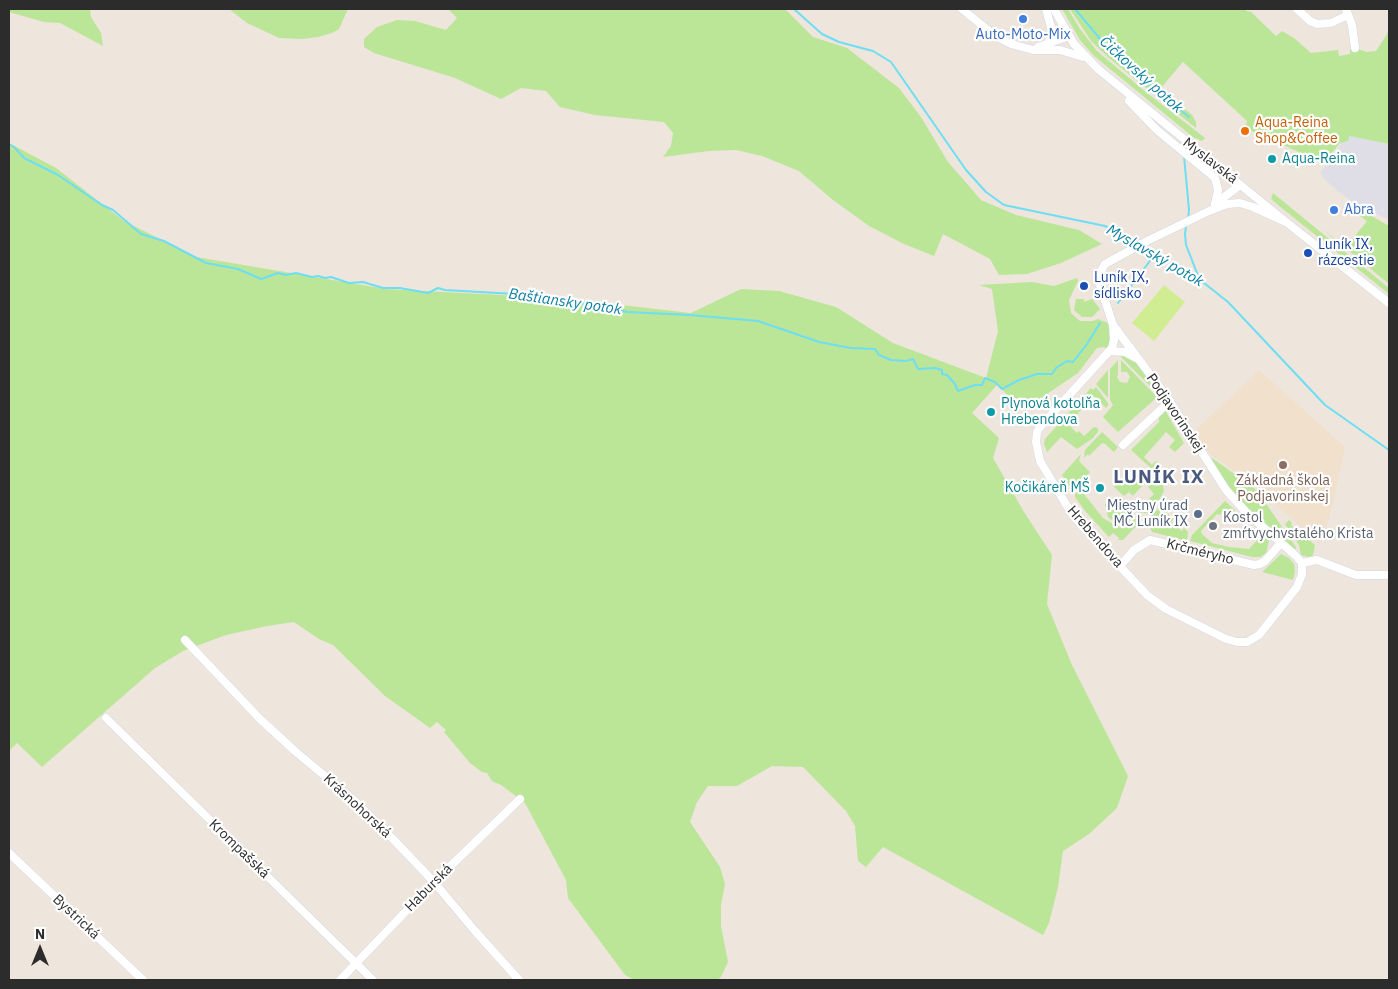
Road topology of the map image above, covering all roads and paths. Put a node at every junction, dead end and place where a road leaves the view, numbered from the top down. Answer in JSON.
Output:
{"nodes":[{"id":1,"x":962,"y":9,"type":"edge"},
{"id":2,"x":1046,"y":9,"type":"edge"},
{"id":3,"x":1054,"y":9,"type":"edge"},
{"id":4,"x":1297,"y":9,"type":"edge"},
{"id":5,"x":1347,"y":12,"type":"edge"},
{"id":6,"x":1069,"y":36,"type":"junction"},
{"id":7,"x":1047,"y":44,"type":"junction"},
{"id":8,"x":1021,"y":47,"type":"junction"},
{"id":9,"x":1355,"y":48,"type":"dead end"},
{"id":10,"x":1085,"y":58,"type":"junction"},
{"id":11,"x":1098,"y":70,"type":"junction"},
{"id":12,"x":1240,"y":185,"type":"junction"},
{"id":13,"x":1218,"y":205,"type":"junction"},
{"id":14,"x":1286,"y":222,"type":"junction"},
{"id":15,"x":1389,"y":303,"type":"edge"},
{"id":16,"x":1113,"y":325,"type":"junction"},
{"id":17,"x":1110,"y":351,"type":"junction"},
{"id":18,"x":1138,"y":359,"type":"junction"},
{"id":19,"x":1170,"y":401,"type":"junction"},
{"id":20,"x":1123,"y":444,"type":"dead end"},
{"id":21,"x":1281,"y":543,"type":"junction"},
{"id":22,"x":1302,"y":562,"type":"junction"},
{"id":23,"x":1120,"y":566,"type":"junction"},
{"id":24,"x":1389,"y":575,"type":"edge"},
{"id":25,"x":185,"y":640,"type":"dead end"},
{"id":26,"x":106,"y":718,"type":"dead end"},
{"id":27,"x":520,"y":799,"type":"dead end"},
{"id":28,"x":9,"y":853,"type":"edge"},
{"id":29,"x":434,"y":882,"type":"junction"},
{"id":30,"x":356,"y":963,"type":"junction"},
{"id":31,"x":143,"y":980,"type":"edge"},
{"id":32,"x":340,"y":980,"type":"edge"},
{"id":33,"x":373,"y":980,"type":"edge"},
{"id":34,"x":519,"y":980,"type":"edge"}],
"edges":[{"from":1,"to":8,"type":"street","name":"Myslavská"},
{"from":2,"to":7,"type":"street"},
{"from":3,"to":6,"type":"street"},
{"from":4,"to":5,"type":"street"},
{"from":5,"to":9,"type":"street"},
{"from":6,"to":7,"type":"street"},
{"from":6,"to":10,"type":"street"},
{"from":7,"to":8,"type":"street"},
{"from":8,"to":10,"type":"street","name":"Myslavská"},
{"from":10,"to":11,"type":"street","name":"Myslavská"},
{"from":11,"to":12,"type":"street","name":"Myslavská"},
{"from":11,"to":13,"type":"street"},
{"from":12,"to":13,"type":"street"},
{"from":12,"to":14,"type":"street","name":"Myslavská"},
{"from":13,"to":14,"type":"street"},
{"from":13,"to":16,"type":"street"},
{"from":14,"to":15,"type":"street","name":"Myslavská"},
{"from":16,"to":17,"type":"street"},
{"from":16,"to":18,"type":"street","name":"Podjavorinskej"},
{"from":17,"to":18,"type":"street"},
{"from":17,"to":23,"type":"street","name":"Hrebendova"},
{"from":18,"to":19,"type":"street","name":"Podjavorinskej"},
{"from":19,"to":20,"type":"street"},
{"from":19,"to":21,"type":"street","name":"Podjavorinskej"},
{"from":21,"to":22,"type":"street","name":"Podjavorinskej"},
{"from":21,"to":23,"type":"street","name":"Krčméryho"},
{"from":22,"to":23,"type":"street","name":"Hrebendova"},
{"from":22,"to":24,"type":"street"},
{"from":25,"to":29,"type":"street","name":"Krásnohorská"},
{"from":26,"to":30,"type":"street","name":"Krompašská"},
{"from":27,"to":29,"type":"street","name":"Haburská"},
{"from":28,"to":31,"type":"street","name":"Bystrická"},
{"from":29,"to":30,"type":"street","name":"Haburská"},
{"from":29,"to":34,"type":"street","name":"Krásnohorská"},
{"from":30,"to":32,"type":"street","name":"Haburská"},
{"from":30,"to":33,"type":"street","name":"Krompašská"}]}
